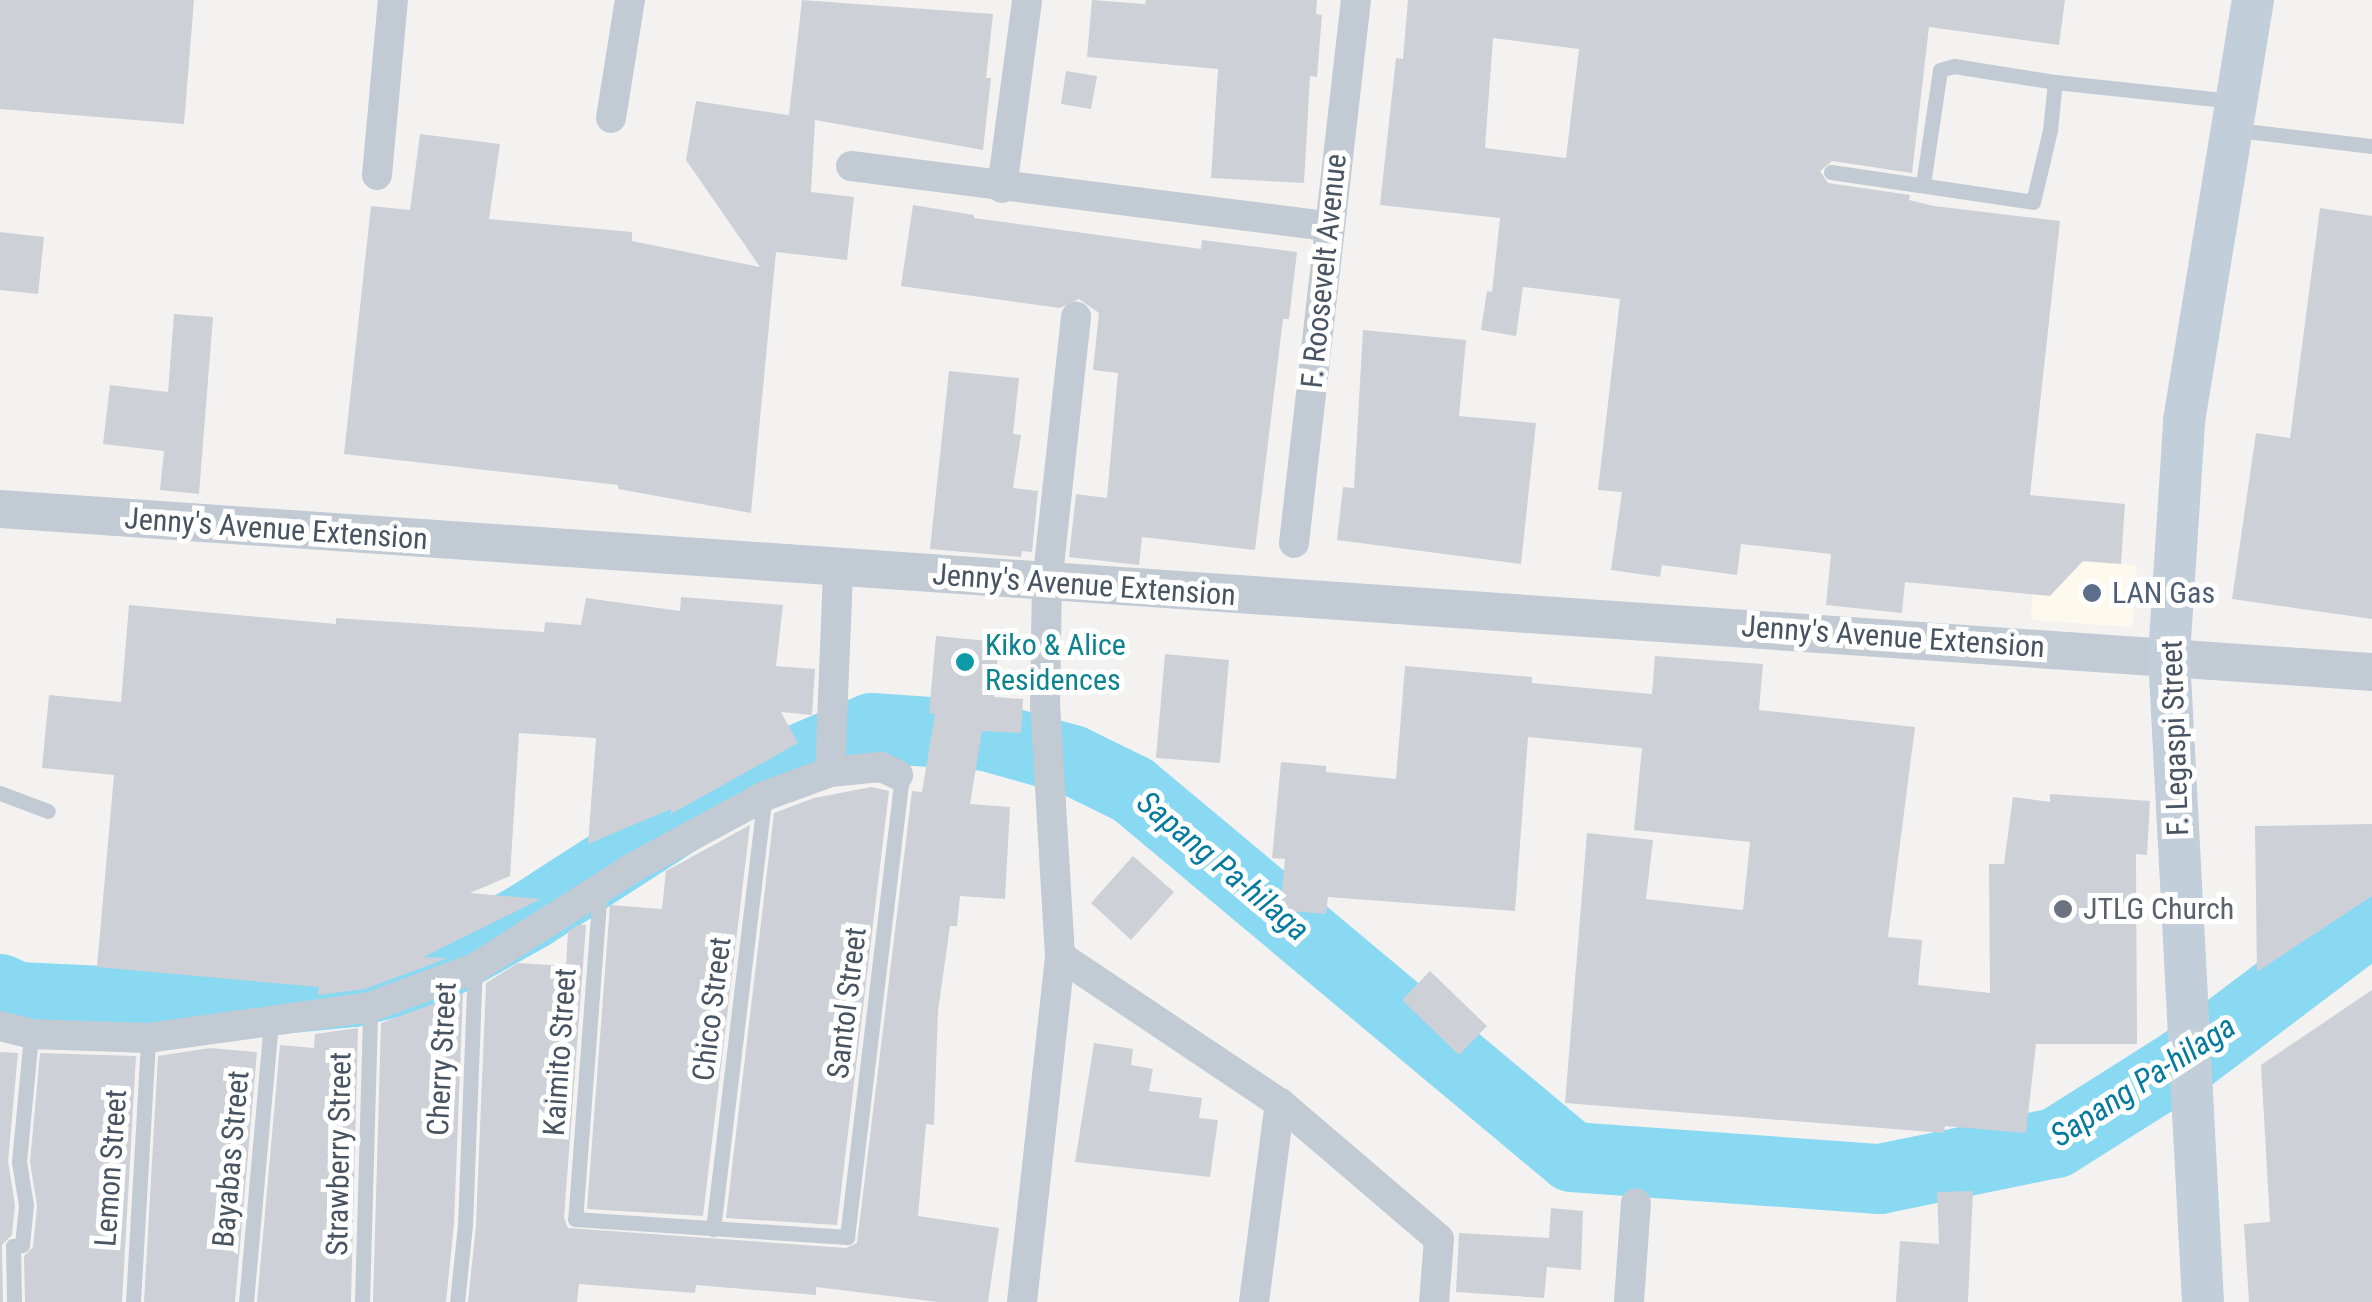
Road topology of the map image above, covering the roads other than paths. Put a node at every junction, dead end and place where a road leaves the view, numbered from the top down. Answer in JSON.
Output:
{"nodes":[{"id":1,"x":393,"y":0,"type":"edge"},
{"id":2,"x":630,"y":0,"type":"edge"},
{"id":3,"x":1026,"y":0,"type":"edge"},
{"id":4,"x":1356,"y":0,"type":"edge"},
{"id":5,"x":2253,"y":0,"type":"edge"},
{"id":6,"x":2055,"y":82,"type":"junction"},
{"id":7,"x":2234,"y":116,"type":"junction"},
{"id":8,"x":611,"y":118,"type":"dead end"},
{"id":9,"x":2372,"y":146,"type":"edge"},
{"id":10,"x":851,"y":166,"type":"dead end"},
{"id":11,"x":1831,"y":172,"type":"dead end"},
{"id":12,"x":377,"y":175,"type":"dead end"},
{"id":13,"x":1922,"y":184,"type":"junction"},
{"id":14,"x":1002,"y":188,"type":"junction"},
{"id":15,"x":1329,"y":226,"type":"junction"},
{"id":16,"x":1076,"y":318,"type":"dead end"},
{"id":17,"x":0,"y":509,"type":"edge"},
{"id":18,"x":1294,"y":543,"type":"dead end"},
{"id":19,"x":838,"y":569,"type":"junction"},
{"id":20,"x":1047,"y":584,"type":"junction"},
{"id":21,"x":2169,"y":656,"type":"junction"},
{"id":22,"x":2372,"y":672,"type":"edge"},
{"id":23,"x":829,"y":753,"type":"junction"},
{"id":24,"x":898,"y":775,"type":"joint"},
{"id":25,"x":0,"y":793,"type":"edge"},
{"id":26,"x":765,"y":796,"type":"junction"},
{"id":27,"x":48,"y":811,"type":"dead end"},
{"id":28,"x":600,"y":889,"type":"junction"},
{"id":29,"x":1060,"y":956,"type":"junction"},
{"id":30,"x":475,"y":968,"type":"junction"},
{"id":31,"x":370,"y":1007,"type":"junction"},
{"id":32,"x":271,"y":1020,"type":"junction"},
{"id":33,"x":0,"y":1026,"type":"edge"},
{"id":34,"x":31,"y":1034,"type":"junction"},
{"id":35,"x":148,"y":1038,"type":"junction"},
{"id":36,"x":1280,"y":1103,"type":"junction"},
{"id":37,"x":1636,"y":1203,"type":"dead end"},
{"id":38,"x":713,"y":1229,"type":"junction"},
{"id":39,"x":14,"y":1302,"type":"edge"},
{"id":40,"x":133,"y":1302,"type":"edge"},
{"id":41,"x":246,"y":1302,"type":"edge"},
{"id":42,"x":362,"y":1302,"type":"edge"},
{"id":43,"x":456,"y":1302,"type":"edge"},
{"id":44,"x":1022,"y":1302,"type":"edge"},
{"id":45,"x":1254,"y":1302,"type":"edge"},
{"id":46,"x":1434,"y":1302,"type":"edge"},
{"id":47,"x":1630,"y":1302,"type":"edge"},
{"id":48,"x":2204,"y":1302,"type":"edge"}],
"edges":[{"from":1,"to":12,"type":"street"},
{"from":2,"to":8,"type":"street"},
{"from":3,"to":14,"type":"street"},
{"from":4,"to":15,"type":"street","name":"F. Roosevelt Avenue"},
{"from":5,"to":7,"type":"main road","name":"F. Legaspi Street"},
{"from":6,"to":7,"type":"lane"},
{"from":6,"to":13,"type":"lane"},
{"from":6,"to":13,"type":"lane"},
{"from":7,"to":9,"type":"lane"},
{"from":7,"to":21,"type":"main road","name":"F. Legaspi Street"},
{"from":10,"to":14,"type":"street"},
{"from":11,"to":13,"type":"lane"},
{"from":14,"to":15,"type":"street"},
{"from":15,"to":18,"type":"street","name":"F. Roosevelt Avenue"},
{"from":16,"to":20,"type":"street"},
{"from":17,"to":19,"type":"street","name":"Jenny's Avenue Extension"},
{"from":19,"to":20,"type":"street","name":"Jenny's Avenue Extension"},
{"from":19,"to":23,"type":"street"},
{"from":20,"to":21,"type":"street","name":"Jenny's Avenue Extension"},
{"from":20,"to":29,"type":"street"},
{"from":21,"to":22,"type":"street","name":"Jenny's Avenue Extension"},
{"from":21,"to":48,"type":"main road","name":"F. Legaspi Street"},
{"from":23,"to":24,"type":"street"},
{"from":23,"to":26,"type":"street"},
{"from":24,"to":38,"type":"lane","name":"Santol Street"},
{"from":25,"to":27,"type":"lane"},
{"from":26,"to":28,"type":"street"},
{"from":26,"to":38,"type":"lane","name":"Chico Street"},
{"from":28,"to":30,"type":"street"},
{"from":28,"to":38,"type":"lane","name":"Kaimito Street"},
{"from":29,"to":36,"type":"street"},
{"from":29,"to":44,"type":"street"},
{"from":30,"to":31,"type":"street"},
{"from":30,"to":43,"type":"lane","name":"Cherry Street"},
{"from":31,"to":32,"type":"street"},
{"from":31,"to":42,"type":"lane","name":"Strawberry Street"},
{"from":32,"to":35,"type":"street"},
{"from":32,"to":41,"type":"lane","name":"Bayabas Street"},
{"from":33,"to":34,"type":"street"},
{"from":34,"to":35,"type":"street"},
{"from":34,"to":39,"type":"lane"},
{"from":35,"to":40,"type":"lane","name":"Lemon Street"},
{"from":36,"to":45,"type":"street"},
{"from":36,"to":46,"type":"street"},
{"from":37,"to":47,"type":"street"}]}
